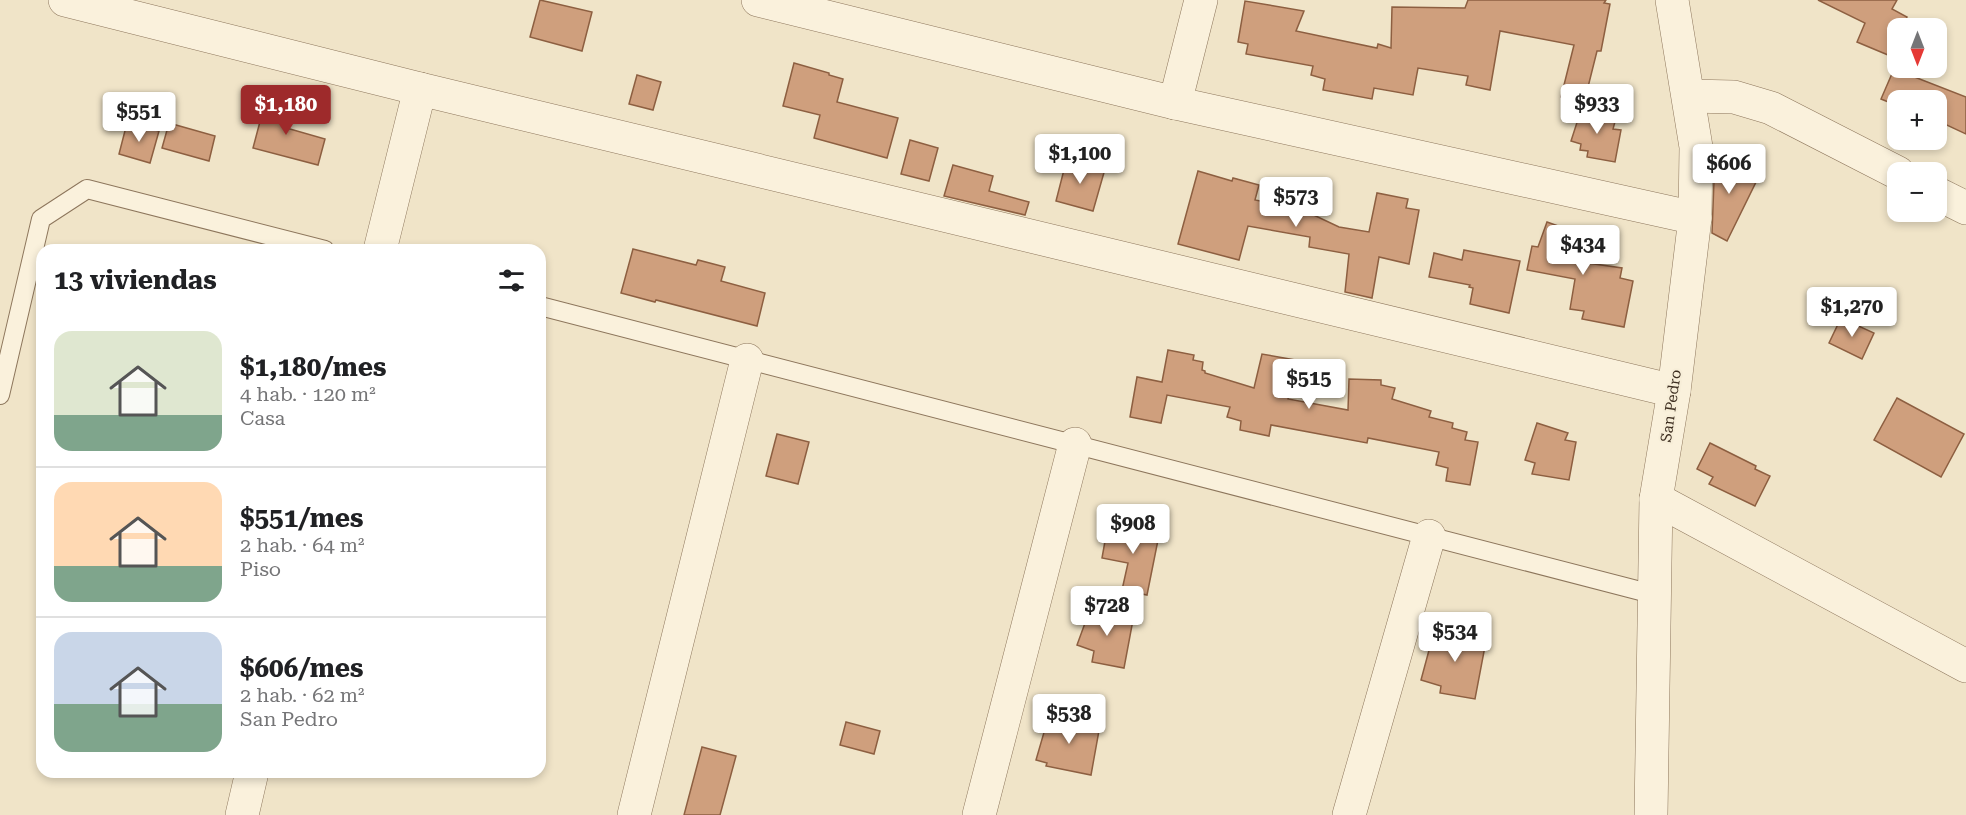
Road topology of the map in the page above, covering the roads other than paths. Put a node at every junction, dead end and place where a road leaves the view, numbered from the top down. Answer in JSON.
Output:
{"nodes":[{"id":1,"x":64,"y":0,"type":"edge"},
{"id":2,"x":758,"y":0,"type":"edge"},
{"id":3,"x":1201,"y":0,"type":"edge"},
{"id":4,"x":1672,"y":0,"type":"edge"},
{"id":5,"x":420,"y":88,"type":"junction"},
{"id":6,"x":1689,"y":96,"type":"junction"},
{"id":7,"x":1175,"y":103,"type":"junction"},
{"id":8,"x":1887,"y":167,"type":"edge"},
{"id":9,"x":1947,"y":198,"type":"edge"},
{"id":10,"x":1966,"y":208,"type":"edge"},
{"id":11,"x":1695,"y":218,"type":"junction"},
{"id":12,"x":302,"y":244,"type":"edge"},
{"id":13,"x":381,"y":244,"type":"edge"},
{"id":14,"x":546,"y":308,"type":"edge"},
{"id":15,"x":747,"y":360,"type":"junction"},
{"id":16,"x":1674,"y":391,"type":"junction"},
{"id":17,"x":0,"y":395,"type":"edge"},
{"id":18,"x":1075,"y":444,"type":"junction"},
{"id":19,"x":1656,"y":499,"type":"junction"},
{"id":20,"x":1429,"y":536,"type":"junction"},
{"id":21,"x":1656,"y":595,"type":"junction"},
{"id":22,"x":1966,"y":666,"type":"edge"},
{"id":23,"x":251,"y":778,"type":"edge"},
{"id":24,"x":242,"y":815,"type":"edge"},
{"id":25,"x":634,"y":815,"type":"edge"},
{"id":26,"x":979,"y":815,"type":"edge"},
{"id":27,"x":1349,"y":815,"type":"edge"},
{"id":28,"x":1651,"y":815,"type":"edge"}],
"edges":[{"from":1,"to":5,"type":"street"},
{"from":2,"to":7,"type":"street"},
{"from":3,"to":7,"type":"street"},
{"from":4,"to":6,"type":"street","name":"San Pedro"},
{"from":5,"to":13,"type":"street"},
{"from":5,"to":16,"type":"street"},
{"from":6,"to":8,"type":"street"},
{"from":6,"to":11,"type":"street","name":"San Pedro"},
{"from":7,"to":11,"type":"street"},
{"from":9,"to":10,"type":"street"},
{"from":11,"to":16,"type":"street","name":"San Pedro"},
{"from":12,"to":17,"type":"lane"},
{"from":14,"to":15,"type":"lane"},
{"from":15,"to":18,"type":"lane"},
{"from":15,"to":25,"type":"street"},
{"from":16,"to":19,"type":"street","name":"San Pedro"},
{"from":18,"to":20,"type":"lane"},
{"from":18,"to":26,"type":"street"},
{"from":19,"to":21,"type":"street","name":"San Pedro"},
{"from":19,"to":22,"type":"street"},
{"from":20,"to":21,"type":"lane"},
{"from":20,"to":27,"type":"street"},
{"from":21,"to":28,"type":"street","name":"San Pedro"},
{"from":23,"to":24,"type":"street"}]}
